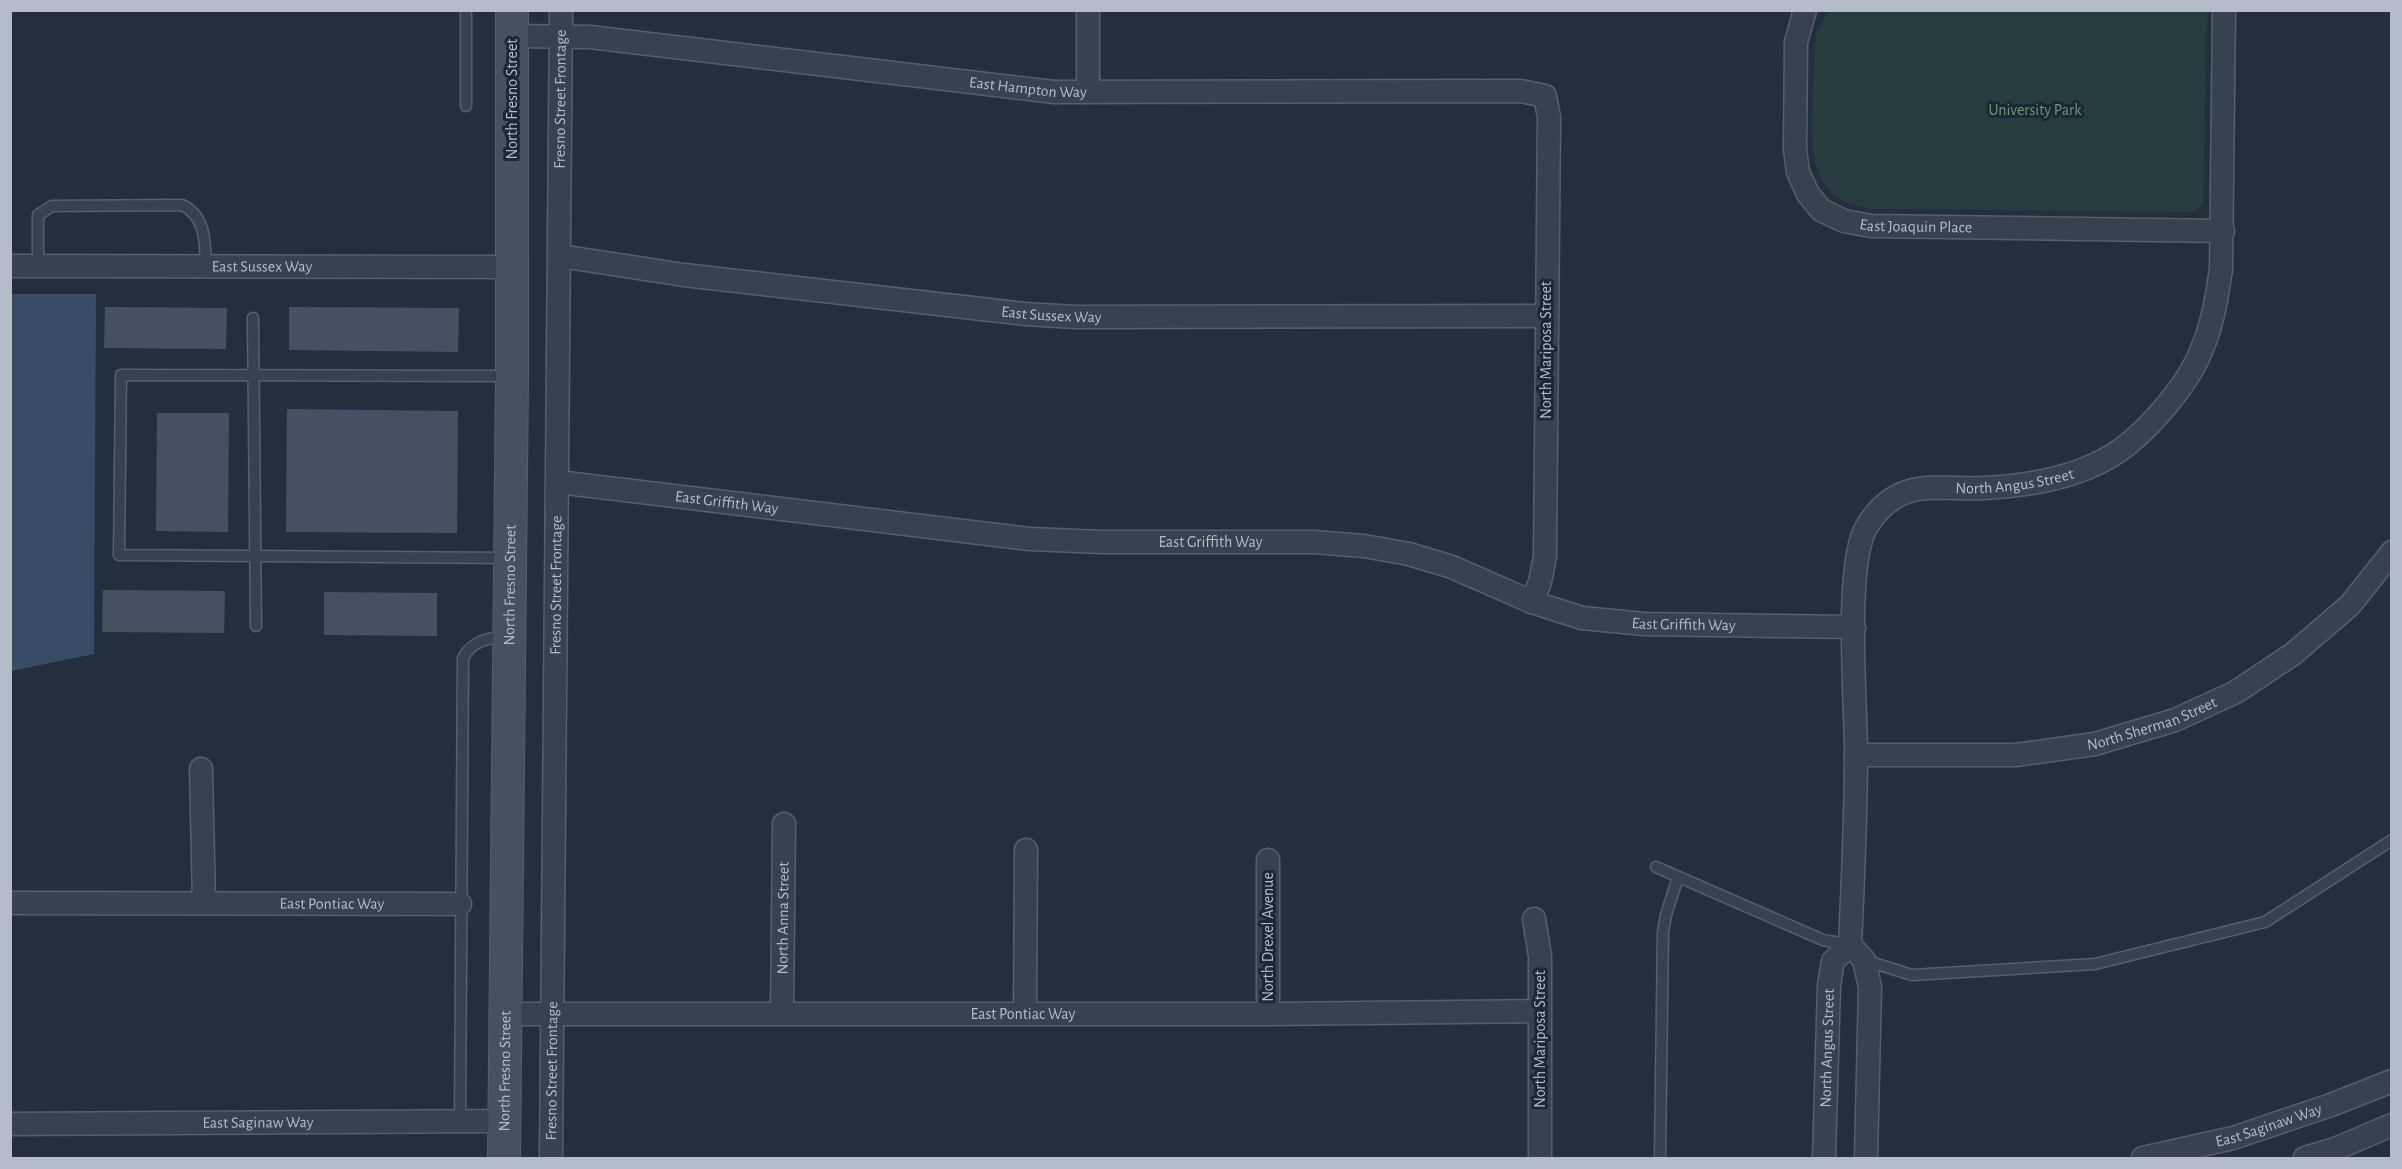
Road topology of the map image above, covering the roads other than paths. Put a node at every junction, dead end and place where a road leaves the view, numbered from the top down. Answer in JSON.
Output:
{"nodes":[{"id":1,"x":466,"y":10,"type":"edge"},
{"id":2,"x":561,"y":10,"type":"edge"},
{"id":3,"x":1088,"y":10,"type":"edge"},
{"id":4,"x":1805,"y":10,"type":"edge"},
{"id":5,"x":2224,"y":10,"type":"edge"},
{"id":6,"x":512,"y":23,"type":"edge"},
{"id":7,"x":561,"y":36,"type":"junction"},
{"id":8,"x":1088,"y":92,"type":"junction"},
{"id":9,"x":1545,"y":96,"type":"joint"},
{"id":10,"x":466,"y":106,"type":"dead end"},
{"id":11,"x":2223,"y":231,"type":"junction"},
{"id":12,"x":560,"y":256,"type":"junction"},
{"id":13,"x":10,"y":266,"type":"edge"},
{"id":14,"x":38,"y":266,"type":"junction"},
{"id":15,"x":206,"y":266,"type":"junction"},
{"id":16,"x":513,"y":267,"type":"junction"},
{"id":17,"x":1546,"y":316,"type":"junction"},
{"id":18,"x":252,"y":318,"type":"dead end"},
{"id":19,"x":252,"y":375,"type":"junction"},
{"id":20,"x":512,"y":376,"type":"junction"},
{"id":21,"x":558,"y":482,"type":"junction"},
{"id":22,"x":2391,"y":552,"type":"edge"},
{"id":23,"x":254,"y":555,"type":"junction"},
{"id":24,"x":510,"y":558,"type":"junction"},
{"id":25,"x":1532,"y":602,"type":"junction"},
{"id":26,"x":256,"y":626,"type":"dead end"},
{"id":27,"x":1854,"y":627,"type":"junction"},
{"id":28,"x":509,"y":636,"type":"junction"},
{"id":29,"x":1856,"y":755,"type":"junction"},
{"id":30,"x":201,"y":769,"type":"dead end"},
{"id":31,"x":784,"y":824,"type":"dead end"},
{"id":32,"x":2391,"y":840,"type":"edge"},
{"id":33,"x":1026,"y":850,"type":"dead end"},
{"id":34,"x":1268,"y":860,"type":"dead end"},
{"id":35,"x":1656,"y":867,"type":"dead end"},
{"id":36,"x":1678,"y":877,"type":"junction"},
{"id":37,"x":204,"y":902,"type":"junction"},
{"id":38,"x":10,"y":903,"type":"edge"},
{"id":39,"x":460,"y":904,"type":"junction"},
{"id":40,"x":1534,"y":920,"type":"dead end"},
{"id":41,"x":1857,"y":953,"type":"junction"},
{"id":42,"x":1540,"y":1011,"type":"junction"},
{"id":43,"x":505,"y":1014,"type":"junction"},
{"id":44,"x":552,"y":1014,"type":"junction"},
{"id":45,"x":782,"y":1014,"type":"junction"},
{"id":46,"x":1025,"y":1014,"type":"junction"},
{"id":47,"x":1268,"y":1014,"type":"junction"},
{"id":48,"x":2391,"y":1081,"type":"edge"},
{"id":49,"x":460,"y":1121,"type":"junction"},
{"id":50,"x":504,"y":1121,"type":"junction"},
{"id":51,"x":10,"y":1124,"type":"edge"},
{"id":52,"x":2391,"y":1125,"type":"edge"},
{"id":53,"x":504,"y":1158,"type":"edge"},
{"id":54,"x":551,"y":1158,"type":"edge"},
{"id":55,"x":1540,"y":1158,"type":"edge"},
{"id":56,"x":1660,"y":1158,"type":"edge"},
{"id":57,"x":1824,"y":1158,"type":"edge"},
{"id":58,"x":1866,"y":1158,"type":"edge"},
{"id":59,"x":2143,"y":1158,"type":"edge"},
{"id":60,"x":2305,"y":1158,"type":"edge"}],
"edges":[{"from":1,"to":10,"type":"lane"},
{"from":2,"to":7,"type":"street","name":"Fresno Street Frontage"},
{"from":3,"to":8,"type":"street"},
{"from":4,"to":11,"type":"street","name":"East Joaquin Place"},
{"from":5,"to":11,"type":"street","name":"North Angus Street"},
{"from":6,"to":7,"type":"street","name":"East Hampton Way"},
{"from":6,"to":16,"type":"main road","name":"North Fresno Street"},
{"from":7,"to":8,"type":"street","name":"East Hampton Way"},
{"from":7,"to":12,"type":"street","name":"Fresno Street Frontage"},
{"from":8,"to":9,"type":"street","name":"East Hampton Way"},
{"from":9,"to":17,"type":"street","name":"North Mariposa Street"},
{"from":11,"to":27,"type":"street","name":"North Angus Street"},
{"from":12,"to":17,"type":"street","name":"East Sussex Way"},
{"from":12,"to":21,"type":"street","name":"Fresno Street Frontage"},
{"from":13,"to":14,"type":"street","name":"East Sussex Way"},
{"from":14,"to":15,"type":"street","name":"East Sussex Way"},
{"from":14,"to":15,"type":"lane"},
{"from":15,"to":16,"type":"street","name":"East Sussex Way"},
{"from":16,"to":20,"type":"main road","name":"North Fresno Street"},
{"from":17,"to":25,"type":"street","name":"North Mariposa Street"},
{"from":18,"to":19,"type":"lane"},
{"from":19,"to":20,"type":"lane"},
{"from":19,"to":23,"type":"lane"},
{"from":19,"to":23,"type":"lane"},
{"from":20,"to":24,"type":"main road","name":"North Fresno Street"},
{"from":21,"to":25,"type":"street","name":"East Griffith Way"},
{"from":21,"to":44,"type":"street","name":"Fresno Street Frontage"},
{"from":22,"to":29,"type":"street","name":"North Sherman Street"},
{"from":23,"to":24,"type":"lane"},
{"from":23,"to":26,"type":"lane"},
{"from":24,"to":28,"type":"main road","name":"North Fresno Street"},
{"from":25,"to":27,"type":"street","name":"East Griffith Way"},
{"from":27,"to":29,"type":"street","name":"North Angus Street"},
{"from":28,"to":39,"type":"lane"},
{"from":28,"to":43,"type":"main road","name":"North Fresno Street"},
{"from":29,"to":41,"type":"street","name":"North Angus Street"},
{"from":30,"to":37,"type":"street"},
{"from":31,"to":45,"type":"street","name":"North Anna Street"},
{"from":32,"to":41,"type":"lane"},
{"from":33,"to":46,"type":"street"},
{"from":34,"to":47,"type":"street","name":"North Drexel Avenue"},
{"from":35,"to":36,"type":"lane"},
{"from":36,"to":41,"type":"lane"},
{"from":36,"to":56,"type":"lane"},
{"from":37,"to":38,"type":"street","name":"East Pontiac Way"},
{"from":37,"to":39,"type":"street","name":"East Pontiac Way"},
{"from":39,"to":49,"type":"lane"},
{"from":40,"to":42,"type":"street","name":"North Mariposa Street"},
{"from":41,"to":57,"type":"street","name":"North Angus Street"},
{"from":41,"to":58,"type":"street","name":"North Angus Street"},
{"from":42,"to":47,"type":"street","name":"East Pontiac Way"},
{"from":42,"to":55,"type":"street","name":"North Mariposa Street"},
{"from":43,"to":44,"type":"street","name":"East Pontiac Way"},
{"from":43,"to":50,"type":"main road","name":"North Fresno Street"},
{"from":44,"to":45,"type":"street","name":"East Pontiac Way"},
{"from":44,"to":54,"type":"street","name":"Fresno Street Frontage"},
{"from":45,"to":46,"type":"street","name":"East Pontiac Way"},
{"from":46,"to":47,"type":"street","name":"East Pontiac Way"},
{"from":48,"to":59,"type":"street","name":"East Saginaw Way"},
{"from":49,"to":50,"type":"street","name":"East Saginaw Way"},
{"from":49,"to":51,"type":"street","name":"East Saginaw Way"},
{"from":50,"to":53,"type":"main road","name":"North Fresno Street"},
{"from":52,"to":60,"type":"street"}]}
